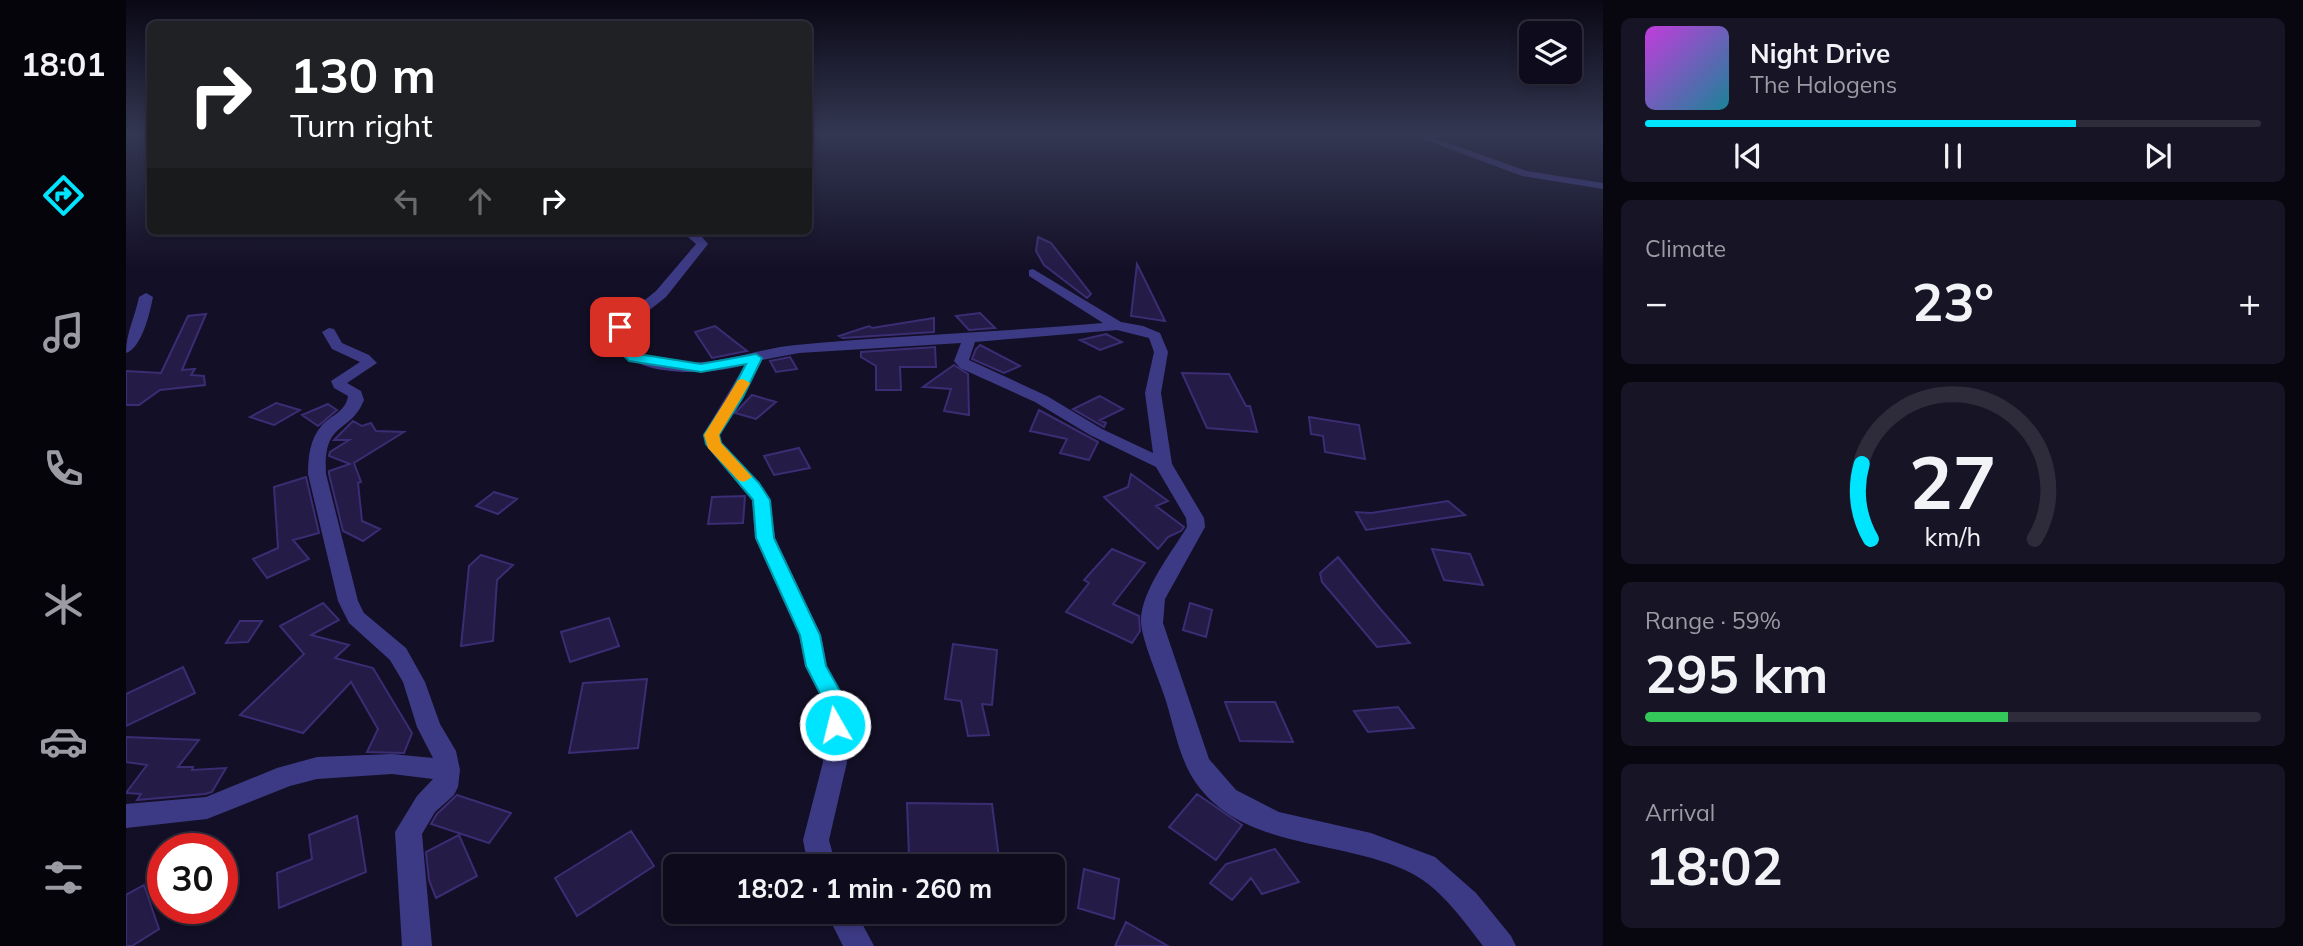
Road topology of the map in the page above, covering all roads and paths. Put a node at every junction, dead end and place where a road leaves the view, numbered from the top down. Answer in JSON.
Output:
{"nodes":[{"id":1,"x":1558,"y":179,"type":"edge"},
{"id":2,"x":1603,"y":186,"type":"edge"},
{"id":3,"x":695,"y":235,"type":"edge"},
{"id":4,"x":1033,"y":273,"type":"dead end"},
{"id":5,"x":146,"y":297,"type":"dead end"},
{"id":6,"x":1117,"y":326,"type":"junction"},
{"id":7,"x":329,"y":332,"type":"dead end"},
{"id":8,"x":968,"y":339,"type":"junction"},
{"id":9,"x":126,"y":349,"type":"edge"},
{"id":10,"x":756,"y":358,"type":"junction"},
{"id":11,"x":1163,"y":464,"type":"junction"},
{"id":12,"x":447,"y":770,"type":"junction"},
{"id":13,"x":126,"y":816,"type":"edge"},
{"id":14,"x":819,"y":854,"type":"edge"},
{"id":15,"x":847,"y":924,"type":"edge"},
{"id":16,"x":417,"y":946,"type":"edge"},
{"id":17,"x":859,"y":946,"type":"edge"},
{"id":18,"x":1501,"y":946,"type":"edge"}],
"edges":[{"from":1,"to":2,"type":"street"},
{"from":3,"to":10,"type":"street"},
{"from":4,"to":6,"type":"street"},
{"from":5,"to":9,"type":"street"},
{"from":6,"to":8,"type":"street"},
{"from":6,"to":11,"type":"street"},
{"from":7,"to":12,"type":"street"},
{"from":8,"to":10,"type":"street"},
{"from":8,"to":11,"type":"street"},
{"from":10,"to":14,"type":"street"},
{"from":11,"to":18,"type":"street"},
{"from":12,"to":13,"type":"street"},
{"from":12,"to":16,"type":"street"},
{"from":15,"to":17,"type":"street"}]}
